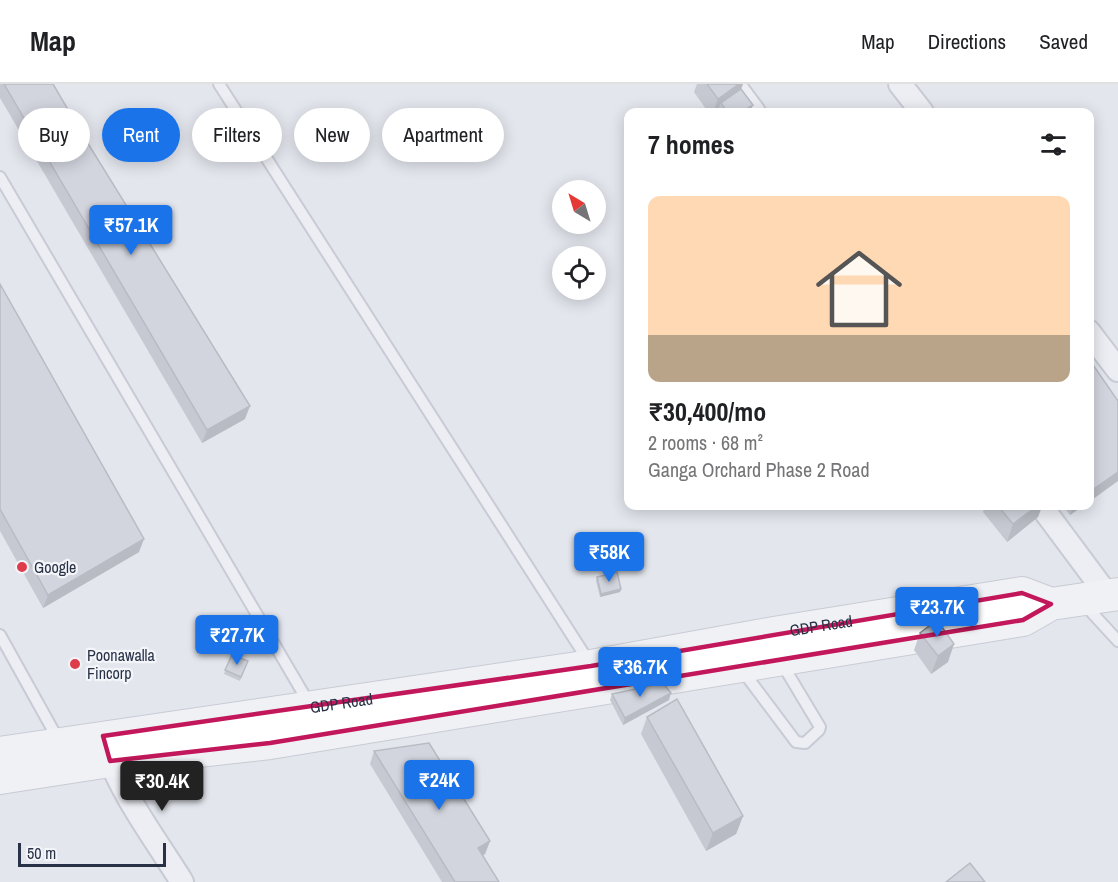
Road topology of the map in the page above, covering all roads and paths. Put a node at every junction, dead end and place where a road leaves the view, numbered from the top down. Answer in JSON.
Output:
{"nodes":[{"id":1,"x":219,"y":84,"type":"edge"},
{"id":2,"x":733,"y":84,"type":"edge"},
{"id":3,"x":900,"y":84,"type":"edge"},
{"id":4,"x":751,"y":108,"type":"edge"},
{"id":5,"x":919,"y":108,"type":"edge"},
{"id":6,"x":0,"y":177,"type":"edge"},
{"id":7,"x":1094,"y":339,"type":"edge"},
{"id":8,"x":1118,"y":370,"type":"edge"},
{"id":9,"x":1043,"y":510,"type":"edge"},
{"id":10,"x":1089,"y":599,"type":"edge"},
{"id":11,"x":0,"y":635,"type":"edge"},
{"id":12,"x":1118,"y":641,"type":"edge"},
{"id":13,"x":777,"y":647,"type":"junction"},
{"id":14,"x":591,"y":666,"type":"junction"},
{"id":15,"x":740,"y":667,"type":"junction"},
{"id":16,"x":311,"y":706,"type":"junction"},
{"id":17,"x":61,"y":744,"type":"junction"},
{"id":18,"x":106,"y":749,"type":"junction"},
{"id":19,"x":0,"y":753,"type":"edge"},
{"id":20,"x":0,"y":778,"type":"edge"},
{"id":21,"x":182,"y":882,"type":"edge"}],
"edges":[{"from":1,"to":14,"type":"lane"},
{"from":2,"to":4,"type":"street"},
{"from":3,"to":5,"type":"street"},
{"from":6,"to":16,"type":"lane"},
{"from":7,"to":8,"type":"street"},
{"from":9,"to":10,"type":"street"},
{"from":10,"to":12,"type":"lane"},
{"from":10,"to":13,"type":"main road","name":"GDP Road"},
{"from":11,"to":17,"type":"lane"},
{"from":13,"to":14,"type":"main road","name":"GDP Road"},
{"from":13,"to":15,"type":"main road","name":"GDP Road"},
{"from":13,"to":15,"type":"lane"},
{"from":14,"to":16,"type":"main road","name":"GDP Road"},
{"from":15,"to":18,"type":"main road","name":"GDP Road"},
{"from":16,"to":18,"type":"main road","name":"GDP Road"},
{"from":17,"to":18,"type":"main road","name":"GDP Road"},
{"from":17,"to":19,"type":"main road","name":"GDP Road"},
{"from":18,"to":20,"type":"main road"},
{"from":18,"to":21,"type":"street"}]}
